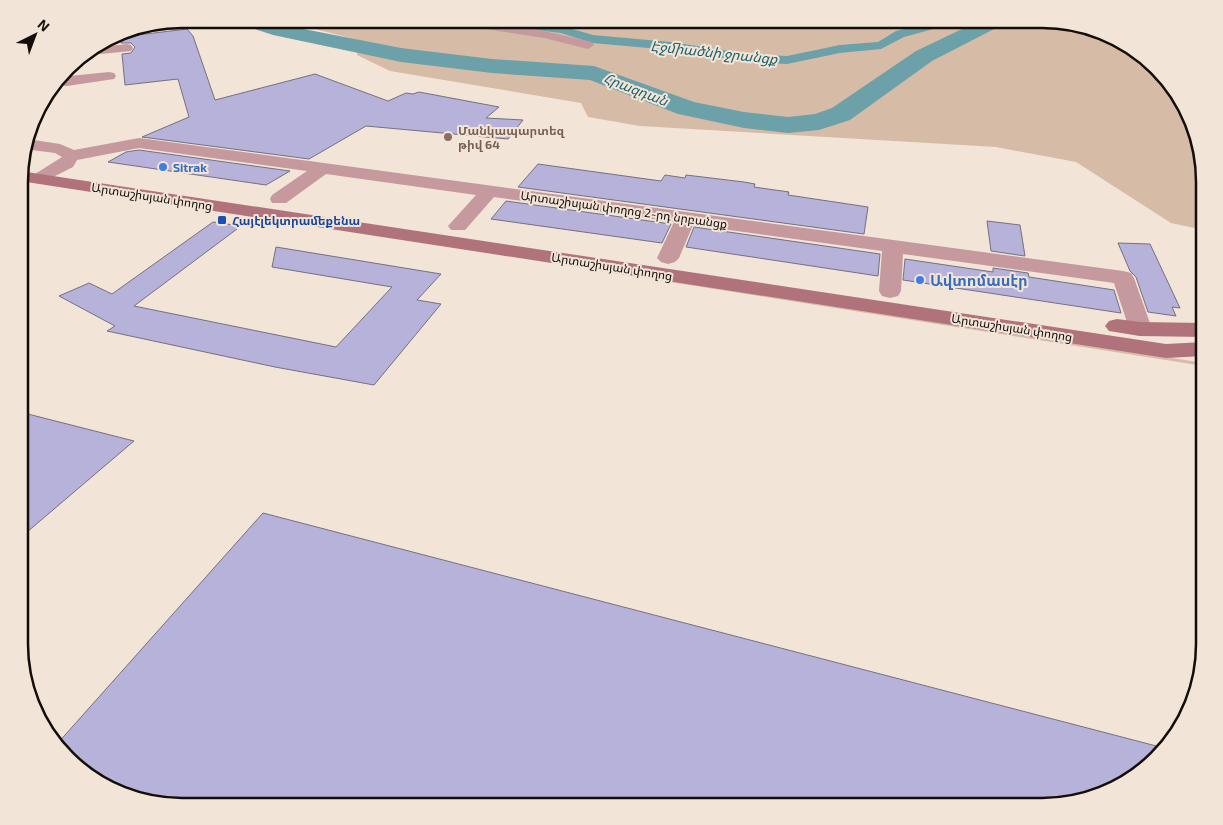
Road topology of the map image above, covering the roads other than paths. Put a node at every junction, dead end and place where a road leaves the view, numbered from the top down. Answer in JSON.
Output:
{"nodes":[{"id":1,"x":499,"y":28,"type":"edge"},
{"id":2,"x":588,"y":44,"type":"dead end"},
{"id":3,"x":126,"y":48,"type":"dead end"},
{"id":4,"x":99,"y":51,"type":"edge"},
{"id":5,"x":109,"y":76,"type":"dead end"},
{"id":6,"x":65,"y":82,"type":"edge"},
{"id":7,"x":32,"y":145,"type":"edge"},
{"id":8,"x":66,"y":162,"type":"junction"},
{"id":9,"x":29,"y":164,"type":"edge"},
{"id":10,"x":323,"y":168,"type":"junction"},
{"id":11,"x":31,"y":177,"type":"edge"},
{"id":12,"x":490,"y":191,"type":"junction"},
{"id":13,"x":279,"y":199,"type":"junction"},
{"id":14,"x":686,"y":218,"type":"junction"},
{"id":15,"x":458,"y":226,"type":"junction"},
{"id":16,"x":893,"y":245,"type":"junction"},
{"id":17,"x":668,"y":258,"type":"junction"},
{"id":18,"x":890,"y":291,"type":"junction"},
{"id":19,"x":1140,"y":329,"type":"junction"},
{"id":20,"x":1195,"y":330,"type":"edge"},
{"id":21,"x":1195,"y":349,"type":"edge"},
{"id":22,"x":1166,"y":351,"type":"junction"},
{"id":23,"x":1195,"y":356,"type":"edge"}],
"edges":[{"from":1,"to":2,"type":"street"},
{"from":3,"to":4,"type":"street"},
{"from":5,"to":6,"type":"street"},
{"from":7,"to":8,"type":"street"},
{"from":8,"to":9,"type":"main road","name":"Արտաշիսյան փողոց"},
{"from":8,"to":10,"type":"street","name":"Արտաշիսյան փողոց 2-րդ նրբանցք"},
{"from":8,"to":11,"type":"street"},
{"from":8,"to":13,"type":"main road","name":"Արտաշիսյան փողոց"},
{"from":10,"to":12,"type":"street","name":"Արտաշիսյան փողոց 2-րդ նրբանցք"},
{"from":10,"to":13,"type":"street"},
{"from":11,"to":22,"type":"main road","name":"Արտաշիսյան փողոց"},
{"from":12,"to":14,"type":"street","name":"Արտաշիսյան փողոց 2-րդ նրբանցք"},
{"from":12,"to":15,"type":"street"},
{"from":13,"to":15,"type":"main road","name":"Արտաշիսյան փողոց"},
{"from":14,"to":16,"type":"street","name":"Արտաշիսյան փողոց 2-րդ նրբանցք"},
{"from":14,"to":17,"type":"street"},
{"from":15,"to":17,"type":"main road","name":"Արտաշիսյան փողոց"},
{"from":16,"to":18,"type":"street"},
{"from":16,"to":19,"type":"street","name":"Արտաշիսյան փողոց 2-րդ նրբանցք"},
{"from":17,"to":18,"type":"main road","name":"Արտաշիսյան փողոց"},
{"from":18,"to":19,"type":"main road","name":"Արտաշիսյան փողոց"},
{"from":19,"to":20,"type":"main road","name":"Արտաշիսյան փողոց"},
{"from":21,"to":22,"type":"main road","name":"Արտաշիսյան փողոց"},
{"from":22,"to":23,"type":"main road"}]}
